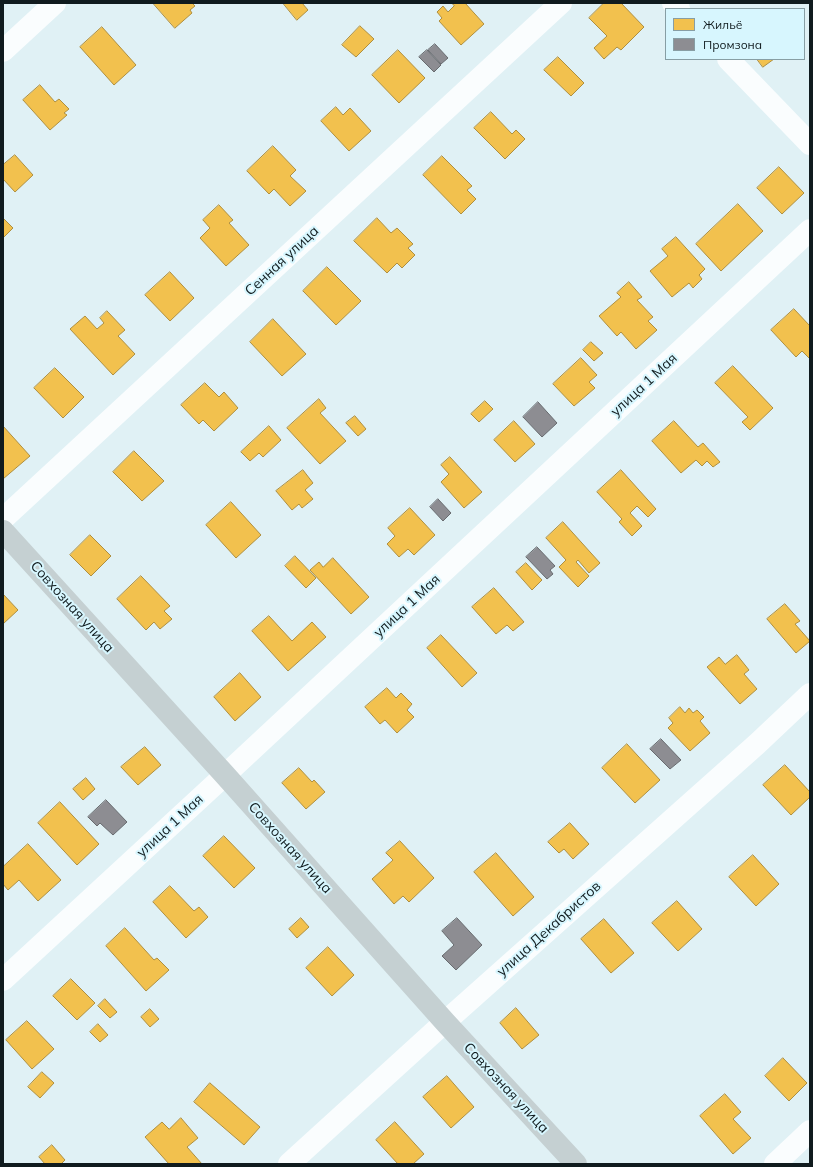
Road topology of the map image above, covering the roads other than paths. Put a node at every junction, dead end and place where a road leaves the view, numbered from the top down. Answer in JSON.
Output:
{"nodes":[{"id":1,"x":55,"y":3,"type":"edge"},
{"id":2,"x":561,"y":3,"type":"edge"},
{"id":3,"x":3,"y":51,"type":"edge"},
{"id":4,"x":729,"y":60,"type":"edge"},
{"id":5,"x":810,"y":144,"type":"edge"},
{"id":6,"x":810,"y":230,"type":"edge"},
{"id":7,"x":3,"y":519,"type":"edge"},
{"id":8,"x":3,"y":531,"type":"edge"},
{"id":9,"x":810,"y":694,"type":"edge"},
{"id":10,"x":225,"y":775,"type":"junction"},
{"id":11,"x":3,"y":980,"type":"edge"},
{"id":12,"x":445,"y":1022,"type":"junction"},
{"id":13,"x":810,"y":1131,"type":"edge"},
{"id":14,"x":289,"y":1164,"type":"edge"},
{"id":15,"x":576,"y":1164,"type":"edge"},
{"id":16,"x":775,"y":1164,"type":"edge"}],
"edges":[{"from":1,"to":3,"type":"street"},
{"from":2,"to":7,"type":"street","name":"Сенная улица"},
{"from":4,"to":5,"type":"street"},
{"from":6,"to":10,"type":"street","name":"улица 1 Мая"},
{"from":8,"to":10,"type":"main road","name":"Совхозная улица"},
{"from":9,"to":12,"type":"street","name":"улица Декабристов"},
{"from":10,"to":11,"type":"street","name":"улица 1 Мая"},
{"from":10,"to":12,"type":"main road","name":"Совхозная улица"},
{"from":12,"to":14,"type":"street","name":"улица Декабристов"},
{"from":12,"to":15,"type":"main road","name":"Совхозная улица"},
{"from":13,"to":16,"type":"street"}]}
